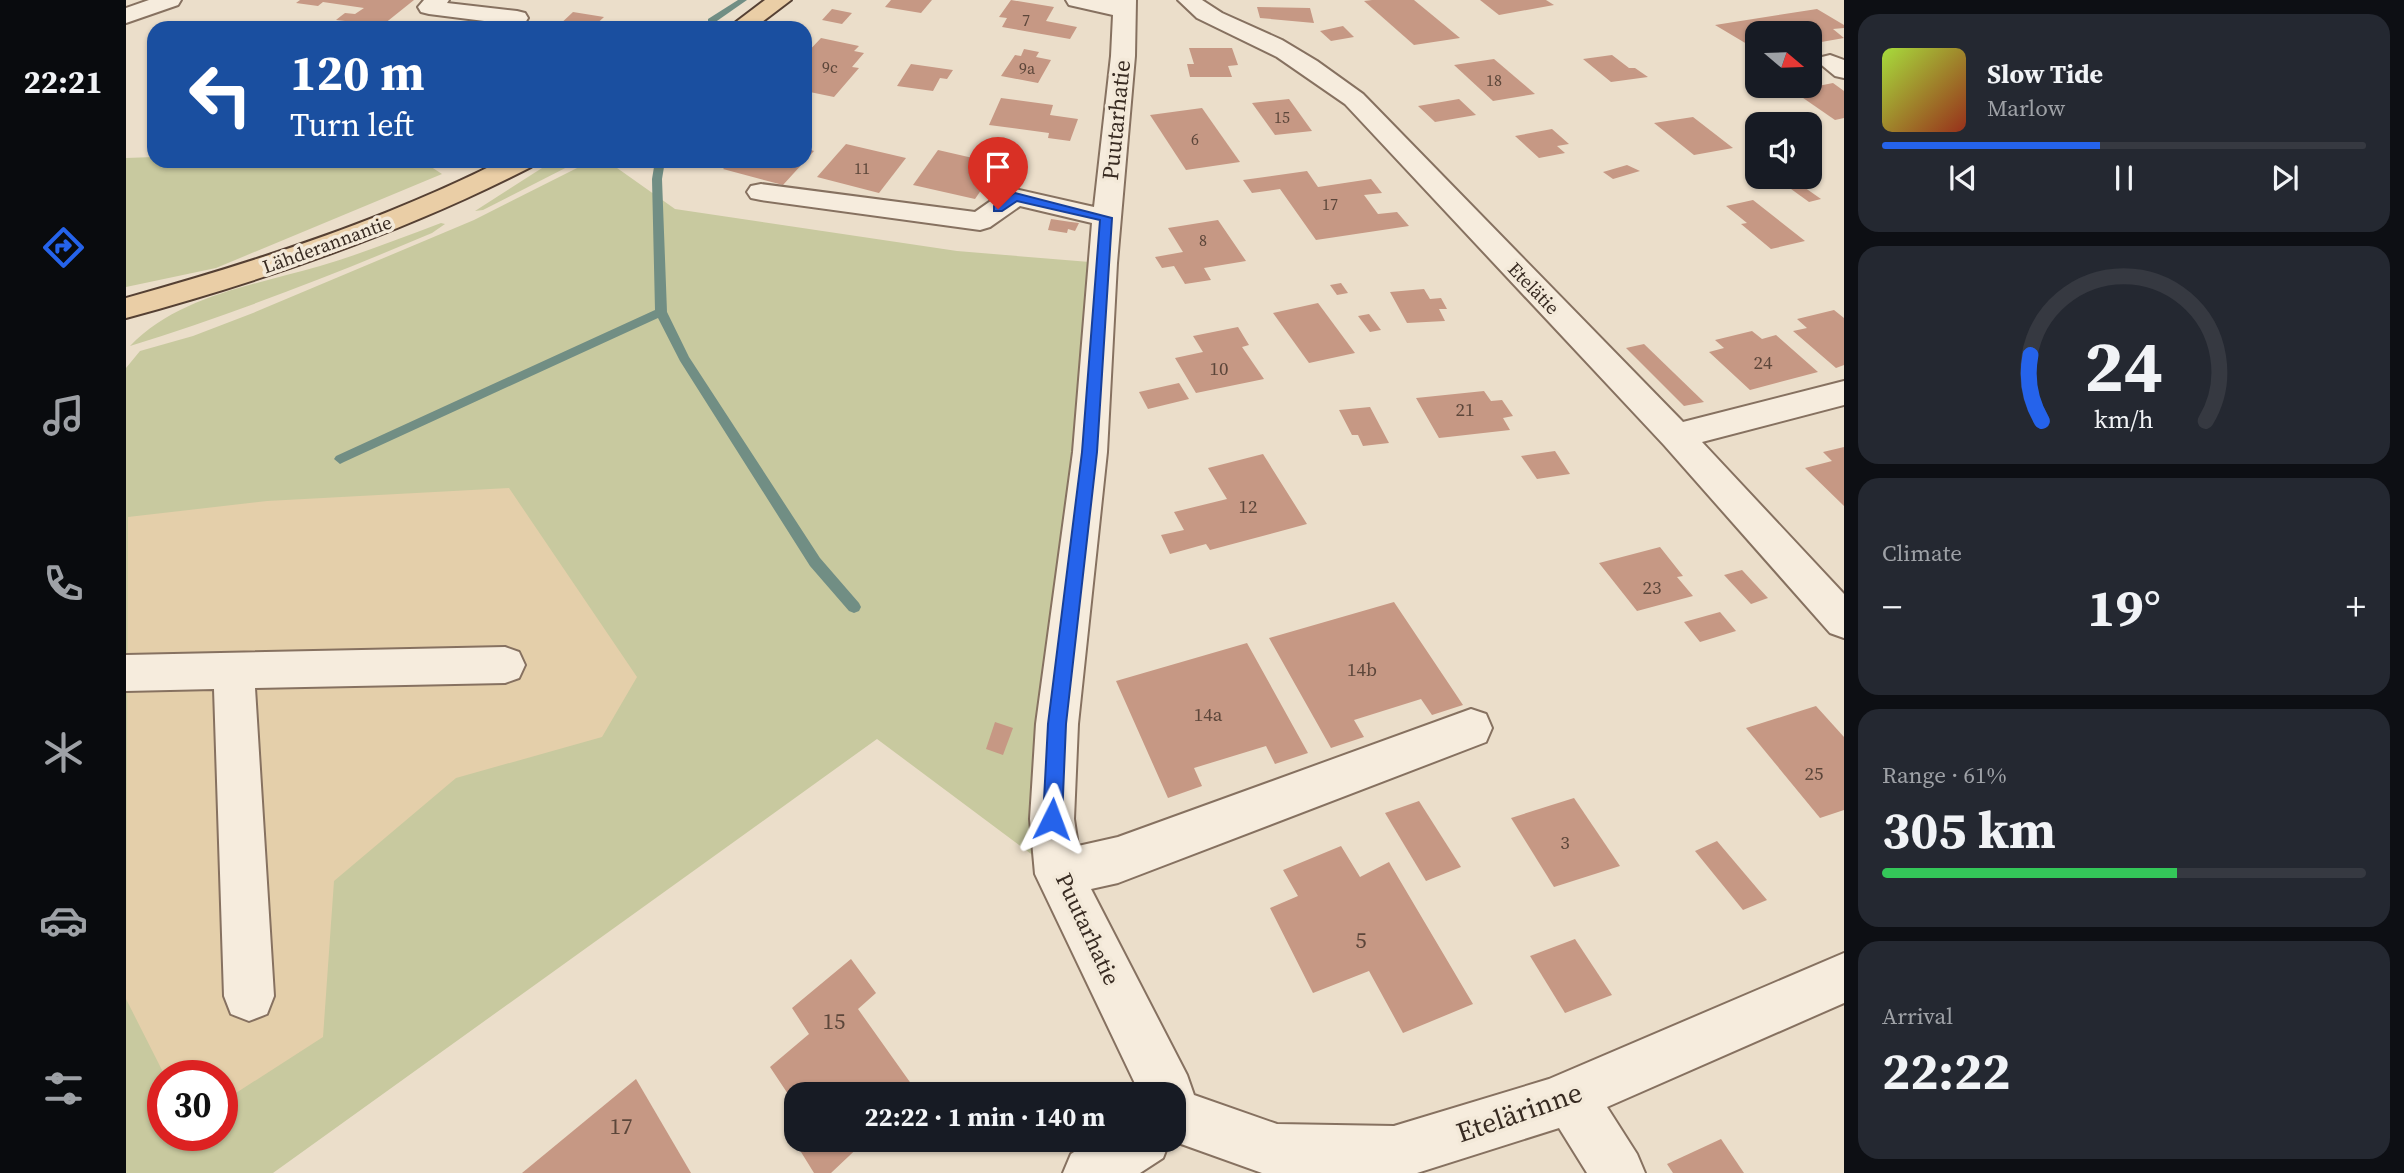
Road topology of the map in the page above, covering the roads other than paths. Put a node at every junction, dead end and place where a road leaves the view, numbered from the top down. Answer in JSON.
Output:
{"nodes":[{"id":1,"x":170,"y":0,"type":"edge"},
{"id":2,"x":438,"y":0,"type":"edge"},
{"id":3,"x":537,"y":0,"type":"edge"},
{"id":4,"x":780,"y":0,"type":"edge"},
{"id":5,"x":1189,"y":0,"type":"edge"},
{"id":6,"x":1078,"y":4,"type":"edge"},
{"id":7,"x":1125,"y":5,"type":"edge"},
{"id":8,"x":126,"y":16,"type":"edge"},
{"id":9,"x":502,"y":21,"type":"edge"},
{"id":10,"x":514,"y":21,"type":"edge"},
{"id":11,"x":749,"y":21,"type":"edge"},
{"id":12,"x":508,"y":168,"type":"edge"},
{"id":13,"x":761,"y":192,"type":"dead end"},
{"id":14,"x":1106,"y":218,"type":"junction"},
{"id":15,"x":126,"y":308,"type":"edge"},
{"id":16,"x":1844,"y":393,"type":"edge"},
{"id":17,"x":1676,"y":436,"type":"junction"},
{"id":18,"x":1830,"y":587,"type":"edge"},
{"id":19,"x":1844,"y":621,"type":"edge"},
{"id":20,"x":505,"y":666,"type":"dead end"},
{"id":21,"x":234,"y":671,"type":"junction"},
{"id":22,"x":126,"y":673,"type":"edge"},
{"id":23,"x":1471,"y":728,"type":"dead end"},
{"id":24,"x":1058,"y":874,"type":"junction"},
{"id":25,"x":1844,"y":978,"type":"edge"},
{"id":26,"x":249,"y":996,"type":"dead end"},
{"id":27,"x":1153,"y":1082,"type":"edge"},
{"id":28,"x":1570,"y":1097,"type":"junction"},
{"id":29,"x":1186,"y":1121,"type":"edge"},
{"id":30,"x":1118,"y":1152,"type":"edge"},
{"id":31,"x":1090,"y":1173,"type":"edge"},
{"id":32,"x":1618,"y":1173,"type":"edge"}],
"edges":[{"from":1,"to":8,"type":"street"},
{"from":2,"to":9,"type":"street"},
{"from":3,"to":10,"type":"street"},
{"from":4,"to":11,"type":"main road"},
{"from":5,"to":17,"type":"street","name":"Etelätie"},
{"from":6,"to":7,"type":"street"},
{"from":7,"to":14,"type":"street","name":"Puutarhatie"},
{"from":12,"to":15,"type":"main road","name":"Lähderannantie"},
{"from":13,"to":14,"type":"street"},
{"from":14,"to":24,"type":"street","name":"Puutarhatie"},
{"from":16,"to":17,"type":"street"},
{"from":17,"to":18,"type":"street","name":"Etelätie"},
{"from":18,"to":19,"type":"street","name":"Etelätie"},
{"from":20,"to":21,"type":"street"},
{"from":21,"to":22,"type":"street"},
{"from":21,"to":26,"type":"street"},
{"from":23,"to":24,"type":"street"},
{"from":24,"to":27,"type":"street","name":"Puutarhatie"},
{"from":25,"to":28,"type":"street","name":"Etelärinne"},
{"from":28,"to":29,"type":"street","name":"Etelärinne"},
{"from":28,"to":32,"type":"street"},
{"from":30,"to":31,"type":"street"}]}
